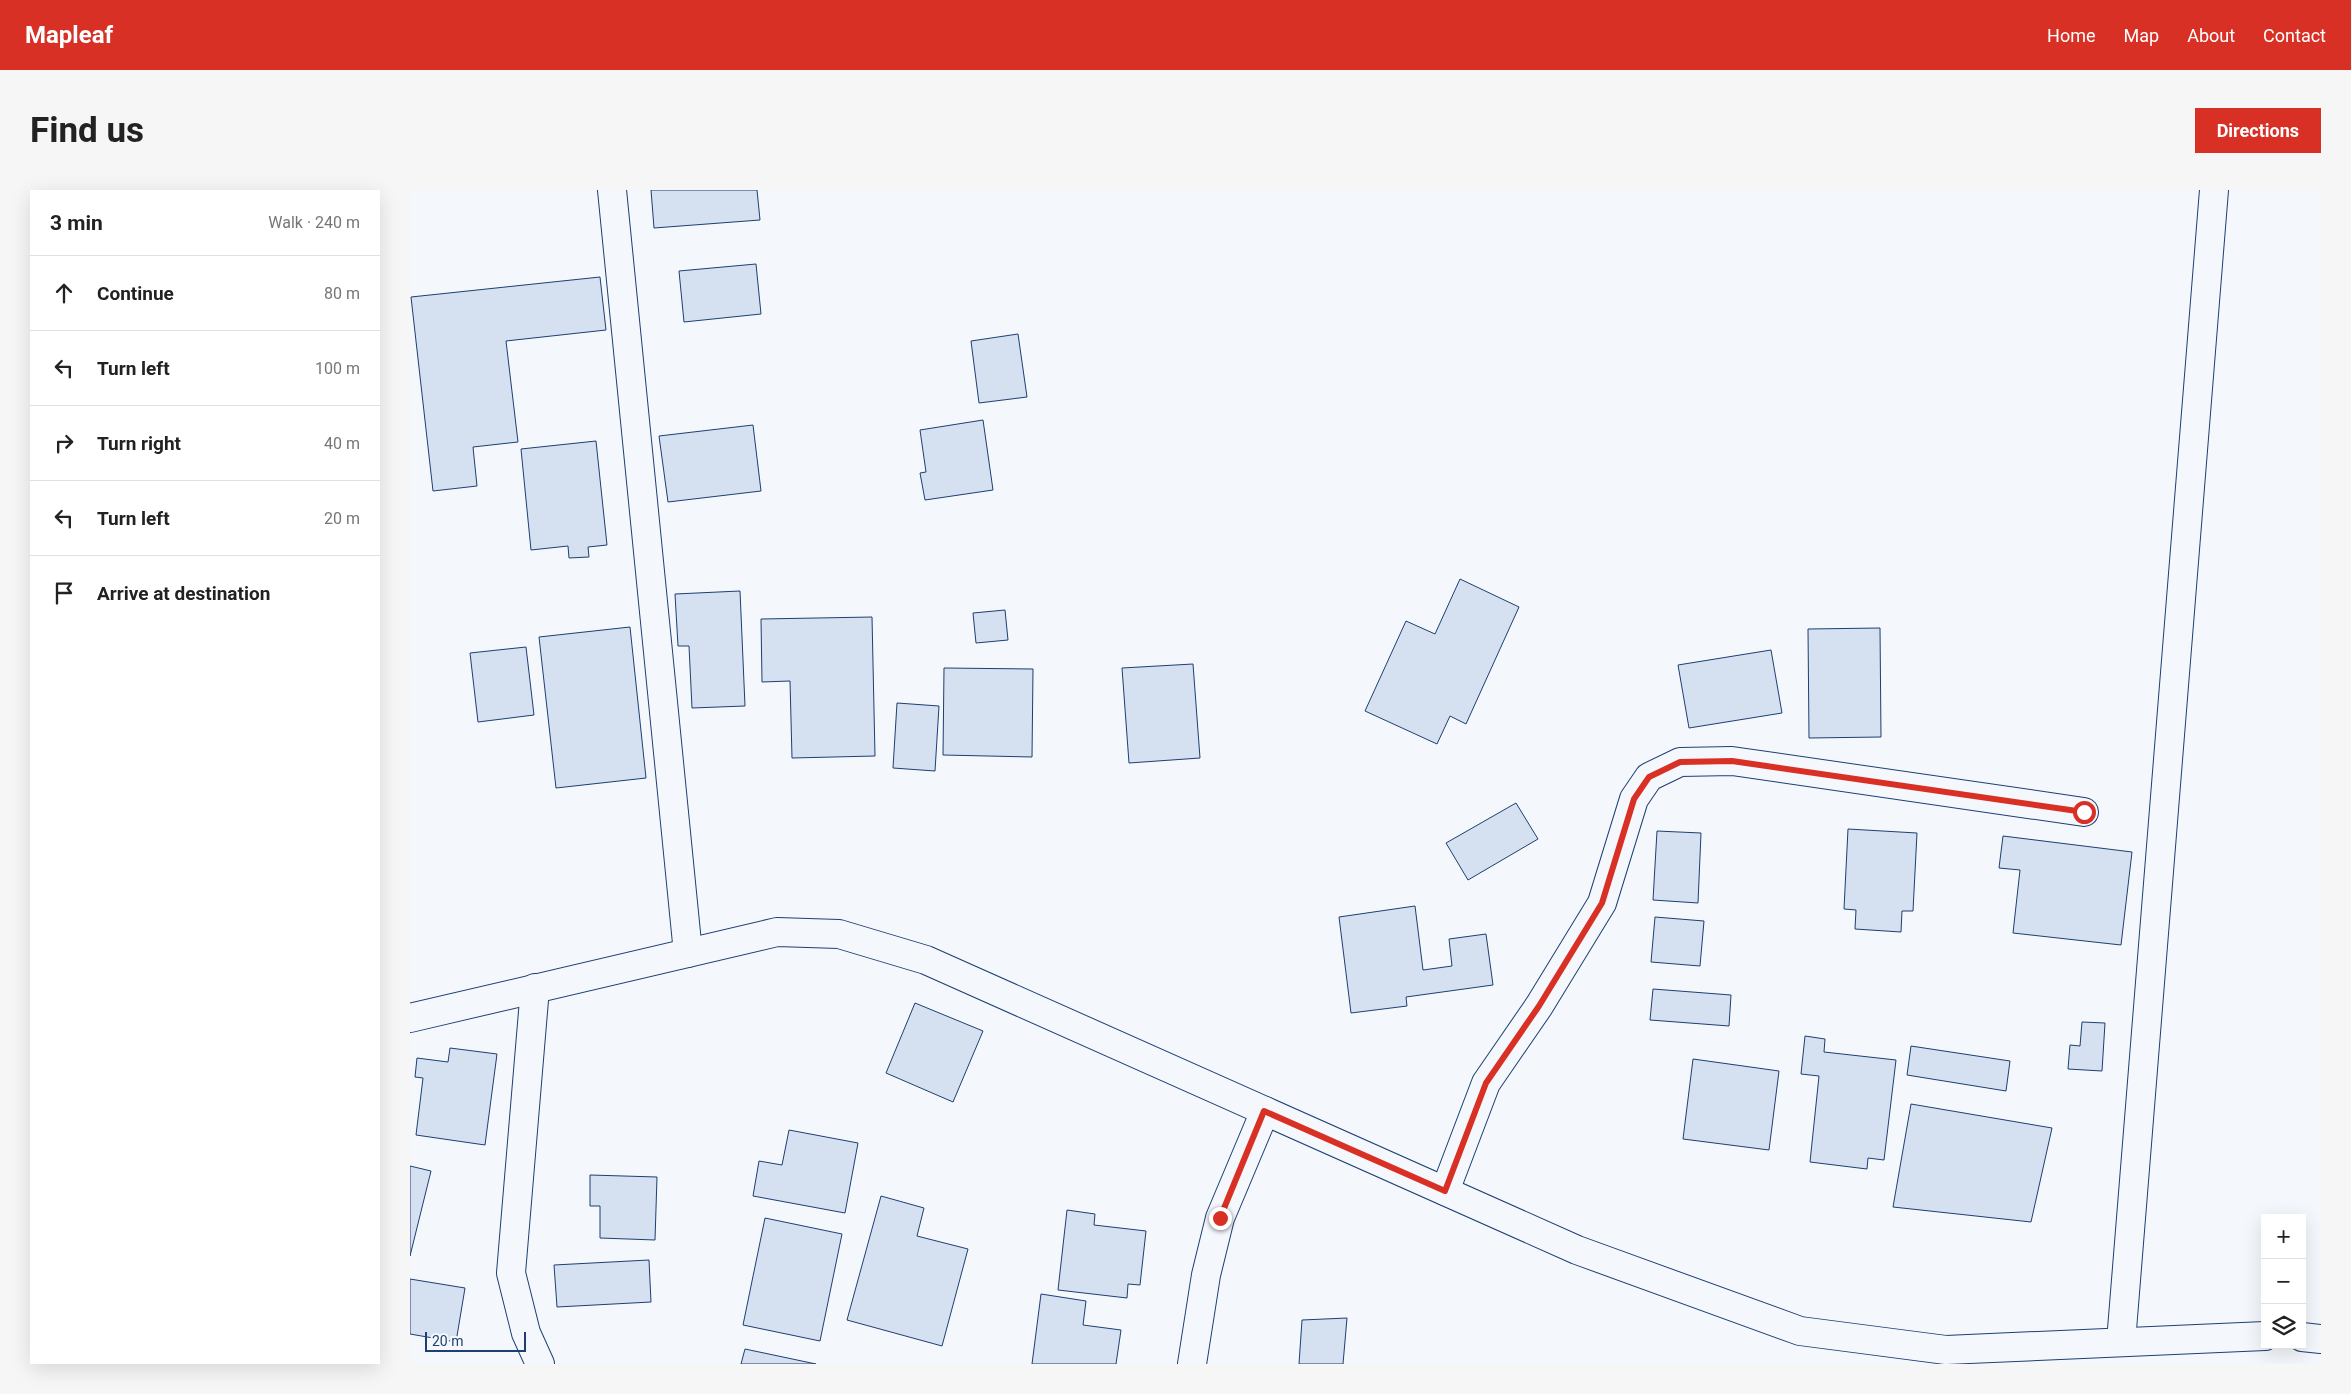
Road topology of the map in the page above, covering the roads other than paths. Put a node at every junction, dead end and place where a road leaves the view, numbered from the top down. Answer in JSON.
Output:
{"nodes":[{"id":1,"x":612,"y":190,"type":"edge"},
{"id":2,"x":2214,"y":190,"type":"edge"},
{"id":3,"x":2084,"y":812,"type":"dead end"},
{"id":4,"x":688,"y":953,"type":"junction"},
{"id":5,"x":535,"y":988,"type":"junction"},
{"id":6,"x":410,"y":1018,"type":"edge"},
{"id":7,"x":1264,"y":1111,"type":"junction"},
{"id":8,"x":1445,"y":1191,"type":"junction"},
{"id":9,"x":2261,"y":1336,"type":"edge"},
{"id":10,"x":2306,"y":1337,"type":"edge"},
{"id":11,"x":2321,"y":1339,"type":"edge"},
{"id":12,"x":2121,"y":1342,"type":"junction"},
{"id":13,"x":540,"y":1364,"type":"edge"},
{"id":14,"x":1192,"y":1364,"type":"edge"}],
"edges":[{"from":1,"to":4,"type":"street"},
{"from":2,"to":12,"type":"street"},
{"from":3,"to":8,"type":"street"},
{"from":4,"to":5,"type":"street"},
{"from":4,"to":7,"type":"street"},
{"from":5,"to":6,"type":"street"},
{"from":5,"to":13,"type":"street"},
{"from":7,"to":8,"type":"street"},
{"from":7,"to":14,"type":"street"},
{"from":8,"to":12,"type":"street"},
{"from":9,"to":12,"type":"street"},
{"from":10,"to":11,"type":"street"}]}
